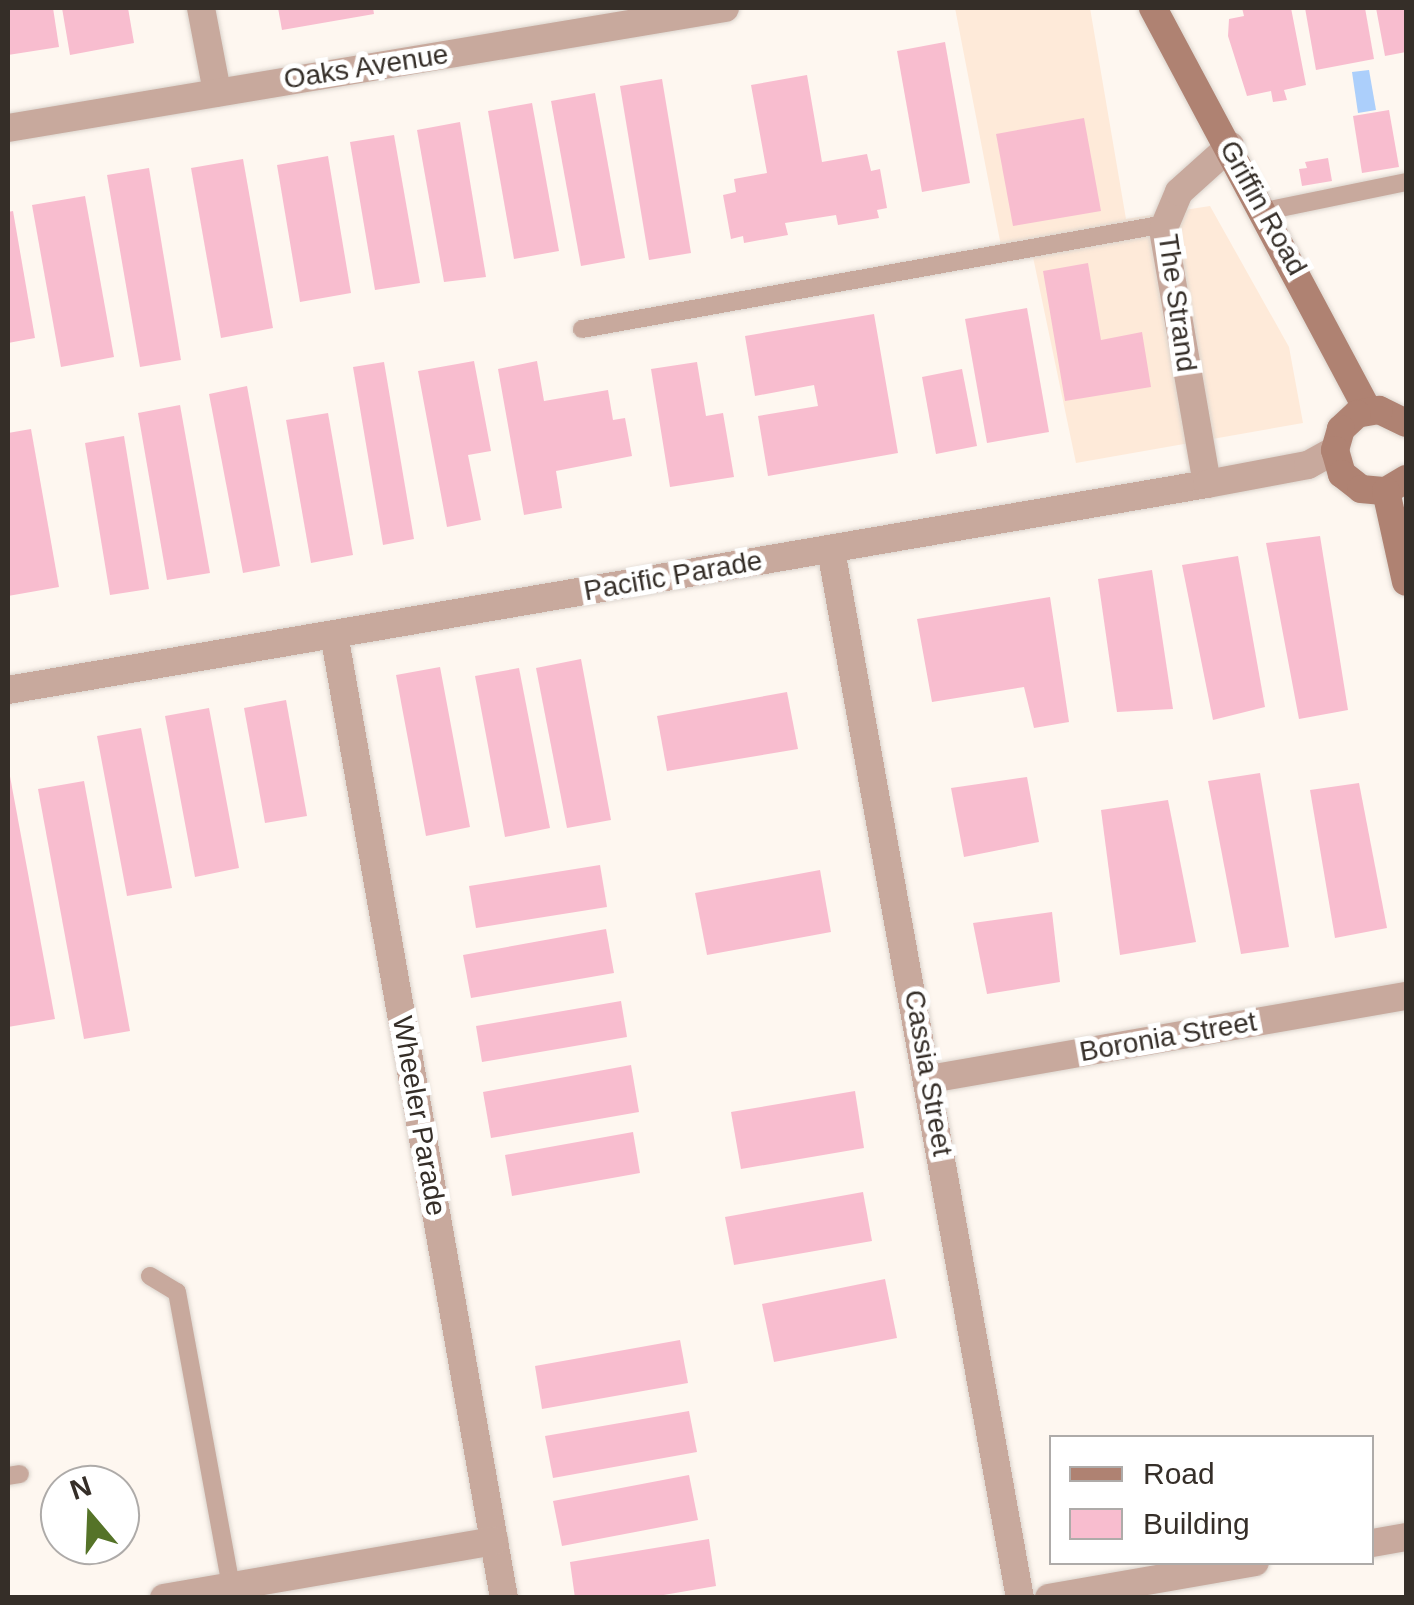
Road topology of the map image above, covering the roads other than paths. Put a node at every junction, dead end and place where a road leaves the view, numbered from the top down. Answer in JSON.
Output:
{"nodes":[{"id":1,"x":201,"y":8,"type":"edge"},
{"id":2,"x":725,"y":8,"type":"edge"},
{"id":3,"x":1153,"y":8,"type":"edge"},
{"id":4,"x":217,"y":92,"type":"junction"},
{"id":5,"x":8,"y":128,"type":"edge"},
{"id":6,"x":1230,"y":146,"type":"junction"},
{"id":7,"x":1406,"y":182,"type":"edge"},
{"id":8,"x":1265,"y":212,"type":"junction"},
{"id":9,"x":1165,"y":224,"type":"junction"},
{"id":10,"x":582,"y":329,"type":"dead end"},
{"id":11,"x":1368,"y":411,"type":"junction"},
{"id":12,"x":1406,"y":423,"type":"edge"},
{"id":13,"x":1335,"y":450,"type":"junction"},
{"id":14,"x":1207,"y":484,"type":"junction"},
{"id":15,"x":1396,"y":485,"type":"edge"},
{"id":16,"x":831,"y":550,"type":"junction"},
{"id":17,"x":1406,"y":582,"type":"edge"},
{"id":18,"x":334,"y":634,"type":"junction"},
{"id":19,"x":8,"y":690,"type":"edge"},
{"id":20,"x":1406,"y":996,"type":"edge"},
{"id":21,"x":930,"y":1079,"type":"junction"},
{"id":22,"x":150,"y":1276,"type":"dead end"},
{"id":23,"x":1406,"y":1536,"type":"edge"},
{"id":24,"x":494,"y":1541,"type":"junction"},
{"id":25,"x":1374,"y":1542,"type":"edge"},
{"id":26,"x":1237,"y":1565,"type":"edge"},
{"id":27,"x":230,"y":1586,"type":"junction"},
{"id":28,"x":164,"y":1598,"type":"edge"},
{"id":29,"x":504,"y":1598,"type":"edge"},
{"id":30,"x":1020,"y":1598,"type":"edge"},
{"id":31,"x":1050,"y":1598,"type":"edge"}],
"edges":[{"from":1,"to":4,"type":"street"},
{"from":2,"to":4,"type":"street","name":"Oaks Avenue"},
{"from":3,"to":6,"type":"main road","name":"Griffin Road"},
{"from":4,"to":5,"type":"street","name":"Oaks Avenue"},
{"from":6,"to":8,"type":"main road","name":"Griffin Road"},
{"from":6,"to":9,"type":"street","name":"The Strand"},
{"from":7,"to":8,"type":"lane"},
{"from":8,"to":11,"type":"main road","name":"Griffin Road"},
{"from":9,"to":10,"type":"lane"},
{"from":9,"to":14,"type":"street","name":"The Strand"},
{"from":11,"to":12,"type":"main road"},
{"from":11,"to":13,"type":"main road"},
{"from":13,"to":14,"type":"street","name":"Pacific Parade"},
{"from":13,"to":15,"type":"main road"},
{"from":14,"to":16,"type":"street","name":"Pacific Parade"},
{"from":15,"to":17,"type":"main road"},
{"from":16,"to":18,"type":"street","name":"Pacific Parade"},
{"from":16,"to":21,"type":"street","name":"Cassia Street"},
{"from":18,"to":19,"type":"street","name":"Pacific Parade"},
{"from":18,"to":24,"type":"street","name":"Wheeler Parade"},
{"from":20,"to":21,"type":"street","name":"Boronia Street"},
{"from":21,"to":30,"type":"street","name":"Cassia Street"},
{"from":22,"to":27,"type":"lane"},
{"from":23,"to":25,"type":"street"},
{"from":24,"to":27,"type":"street"},
{"from":24,"to":29,"type":"street","name":"Wheeler Parade"},
{"from":26,"to":31,"type":"street"},
{"from":27,"to":28,"type":"street"}]}
